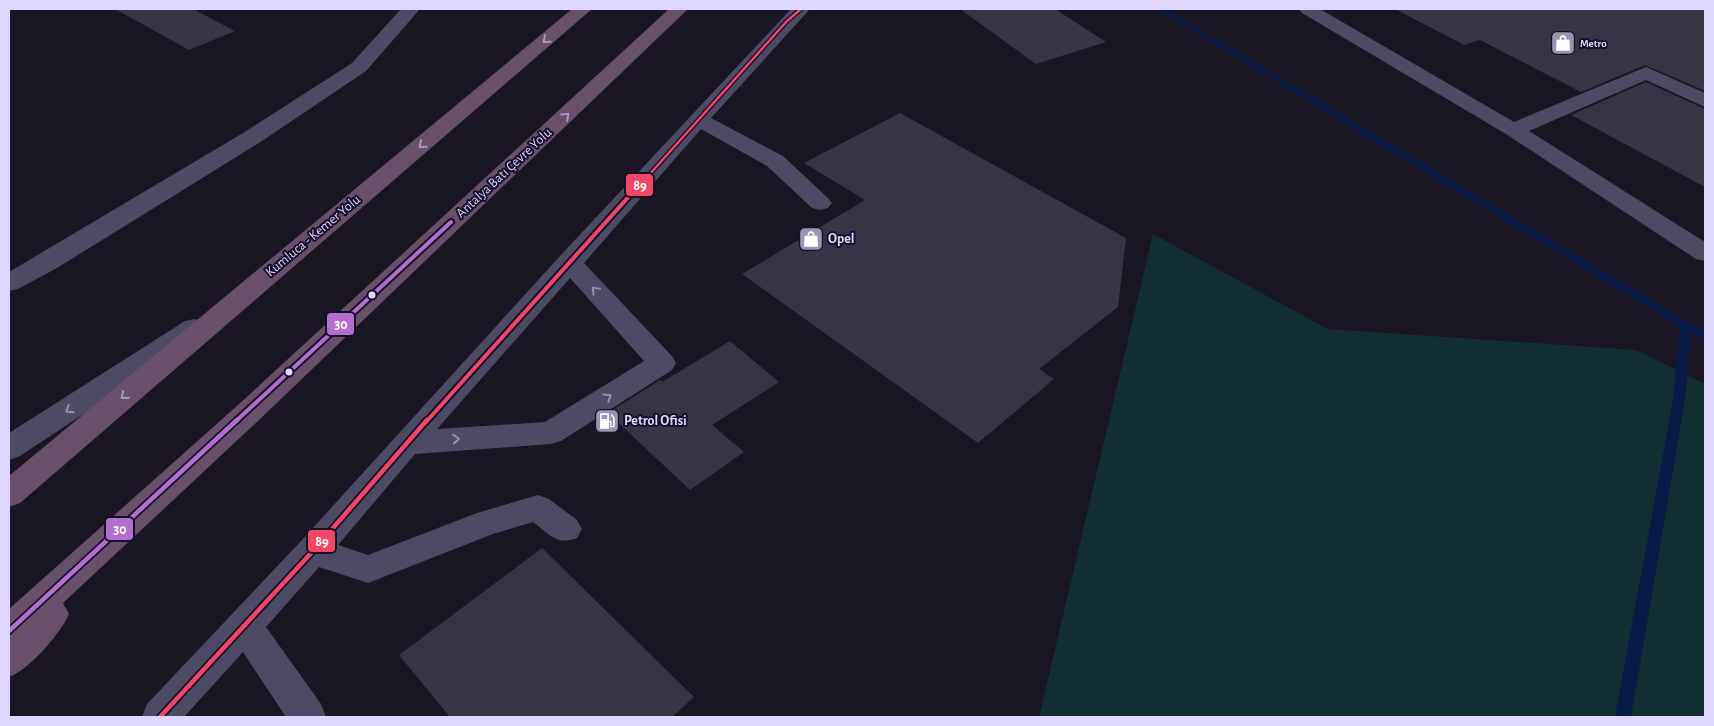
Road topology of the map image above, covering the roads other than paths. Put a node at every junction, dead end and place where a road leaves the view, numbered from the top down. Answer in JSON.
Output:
{"nodes":[{"id":1,"x":411,"y":9,"type":"edge"},
{"id":2,"x":583,"y":9,"type":"edge"},
{"id":3,"x":679,"y":9,"type":"edge"},
{"id":4,"x":801,"y":9,"type":"edge"},
{"id":5,"x":1308,"y":9,"type":"edge"},
{"id":6,"x":1705,"y":101,"type":"edge"},
{"id":7,"x":698,"y":119,"type":"junction"},
{"id":8,"x":1513,"y":130,"type":"junction"},
{"id":9,"x":820,"y":203,"type":"dead end"},
{"id":10,"x":1705,"y":253,"type":"edge"},
{"id":11,"x":569,"y":262,"type":"junction"},
{"id":12,"x":9,"y":282,"type":"edge"},
{"id":13,"x":241,"y":296,"type":"junction"},
{"id":14,"x":407,"y":443,"type":"junction"},
{"id":15,"x":9,"y":448,"type":"edge"},
{"id":16,"x":197,"y":459,"type":"junction"},
{"id":17,"x":44,"y":464,"type":"junction"},
{"id":18,"x":9,"y":489,"type":"edge"},
{"id":19,"x":9,"y":494,"type":"edge"},
{"id":20,"x":566,"y":529,"type":"dead end"},
{"id":21,"x":313,"y":551,"type":"junction"},
{"id":22,"x":244,"y":625,"type":"junction"},
{"id":23,"x":9,"y":631,"type":"edge"},
{"id":24,"x":9,"y":660,"type":"edge"},
{"id":25,"x":176,"y":710,"type":"edge"},
{"id":26,"x":308,"y":717,"type":"edge"}],
"edges":[{"from":1,"to":12,"type":"street"},
{"from":2,"to":13,"type":"highway","name":"Kumluca - Kemer Yolu","one_way":true},
{"from":16,"to":3,"type":"highway","name":"Antalya Batı Çevre Yolu","one_way":true},
{"from":4,"to":7,"type":"street"},
{"from":5,"to":8,"type":"street"},
{"from":6,"to":8,"type":"street"},
{"from":7,"to":9,"type":"street"},
{"from":7,"to":11,"type":"street"},
{"from":8,"to":10,"type":"street"},
{"from":11,"to":14,"type":"street"},
{"from":14,"to":11,"type":"street","one_way":true},
{"from":13,"to":15,"type":"street","one_way":true},
{"from":13,"to":17,"type":"highway","name":"Kumluca - Kemer Yolu","one_way":true},
{"from":14,"to":21,"type":"street"},
{"from":16,"to":23,"type":"highway"},
{"from":16,"to":24,"type":"highway"},
{"from":17,"to":18,"type":"highway","name":"Kumluca - Kemer Yolu"},
{"from":17,"to":19,"type":"highway","name":"Kumluca - Kemer Yolu"},
{"from":20,"to":21,"type":"street"},
{"from":21,"to":22,"type":"street"},
{"from":22,"to":25,"type":"street"},
{"from":22,"to":26,"type":"street"}]}
